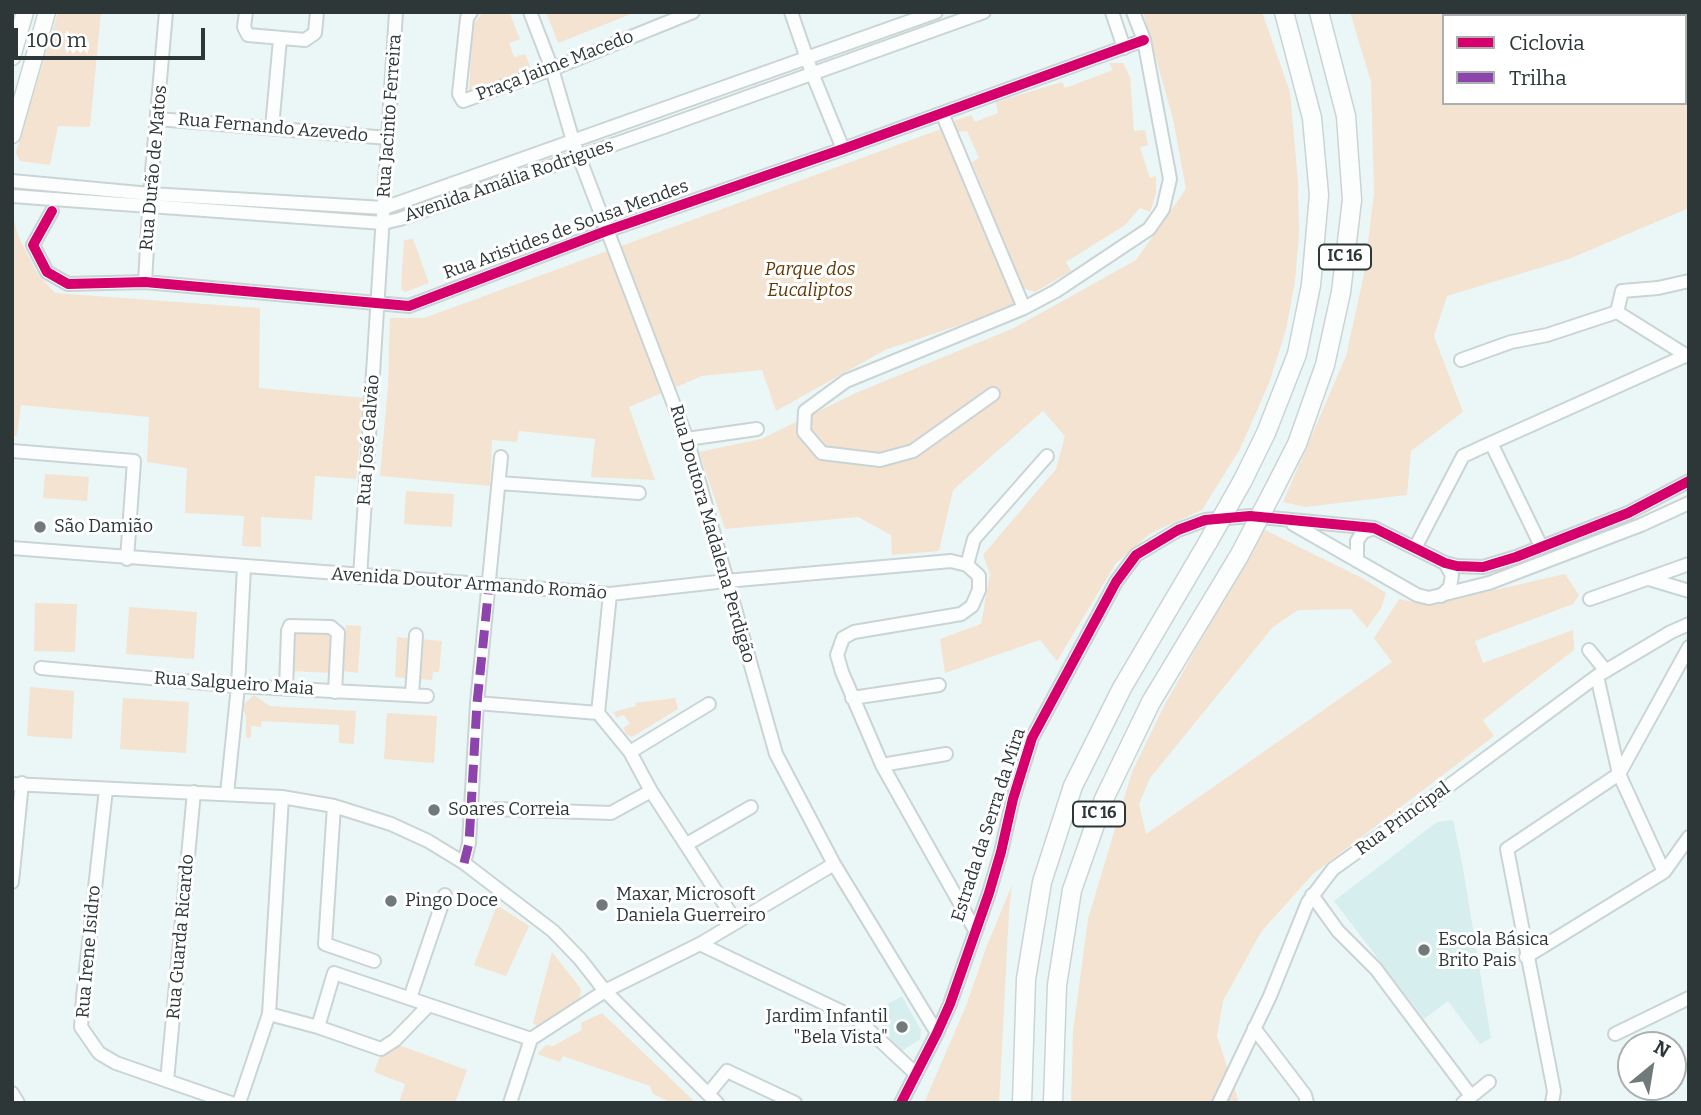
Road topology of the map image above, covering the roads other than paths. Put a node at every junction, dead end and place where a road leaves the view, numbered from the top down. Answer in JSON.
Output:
{"nodes":[{"id":1,"x":25,"y":12,"type":"edge"},
{"id":2,"x":47,"y":12,"type":"edge"},
{"id":3,"x":166,"y":12,"type":"edge"},
{"id":4,"x":246,"y":12,"type":"edge"},
{"id":5,"x":317,"y":12,"type":"edge"},
{"id":6,"x":396,"y":12,"type":"edge"},
{"id":7,"x":471,"y":12,"type":"edge"},
{"id":8,"x":530,"y":12,"type":"edge"},
{"id":9,"x":692,"y":12,"type":"edge"},
{"id":10,"x":791,"y":12,"type":"edge"},
{"id":11,"x":936,"y":12,"type":"edge"},
{"id":12,"x":984,"y":12,"type":"edge"},
{"id":13,"x":1112,"y":12,"type":"edge"},
{"id":14,"x":1133,"y":12,"type":"edge"},
{"id":15,"x":1284,"y":12,"type":"edge"},
{"id":16,"x":1320,"y":12,"type":"edge"},
{"id":17,"x":15,"y":36,"type":"edge"},
{"id":18,"x":280,"y":38,"type":"junction"},
{"id":19,"x":1144,"y":40,"type":"junction"},
{"id":20,"x":38,"y":43,"type":"junction"},
{"id":21,"x":1124,"y":48,"type":"junction"},
{"id":22,"x":12,"y":57,"type":"edge"},
{"id":23,"x":807,"y":58,"type":"junction"},
{"id":24,"x":552,"y":69,"type":"junction"},
{"id":25,"x":812,"y":73,"type":"junction"},
{"id":26,"x":942,"y":113,"type":"junction"},
{"id":27,"x":158,"y":119,"type":"junction"},
{"id":28,"x":272,"y":128,"type":"junction"},
{"id":29,"x":12,"y":135,"type":"edge"},
{"id":30,"x":388,"y":138,"type":"junction"},
{"id":31,"x":573,"y":141,"type":"junction"},
{"id":32,"x":843,"y":149,"type":"junction"},
{"id":33,"x":579,"y":157,"type":"junction"},
{"id":34,"x":12,"y":181,"type":"edge"},
{"id":35,"x":150,"y":194,"type":"junction"},
{"id":36,"x":12,"y":196,"type":"edge"},
{"id":37,"x":149,"y":208,"type":"junction"},
{"id":38,"x":384,"y":208,"type":"junction"},
{"id":39,"x":52,"y":212,"type":"dead end"},
{"id":40,"x":383,"y":223,"type":"junction"},
{"id":41,"x":606,"y":231,"type":"junction"},
{"id":42,"x":1689,"y":281,"type":"edge"},
{"id":43,"x":145,"y":282,"type":"junction"},
{"id":44,"x":377,"y":303,"type":"junction"},
{"id":45,"x":1024,"y":308,"type":"junction"},
{"id":46,"x":1617,"y":312,"type":"junction"},
{"id":47,"x":1687,"y":357,"type":"edge"},
{"id":48,"x":1461,"y":360,"type":"dead end"},
{"id":49,"x":993,"y":394,"type":"dead end"},
{"id":50,"x":757,"y":429,"type":"dead end"},
{"id":51,"x":687,"y":439,"type":"junction"},
{"id":52,"x":1491,"y":443,"type":"junction"},
{"id":53,"x":12,"y":451,"type":"edge"},
{"id":54,"x":1047,"y":456,"type":"dead end"},
{"id":55,"x":501,"y":457,"type":"dead end"},
{"id":56,"x":1689,"y":481,"type":"edge"},
{"id":57,"x":499,"y":482,"type":"junction"},
{"id":58,"x":639,"y":493,"type":"dead end"},
{"id":59,"x":1689,"y":503,"type":"edge"},
{"id":60,"x":1290,"y":522,"type":"junction"},
{"id":61,"x":1374,"y":528,"type":"junction"},
{"id":62,"x":1541,"y":547,"type":"junction"},
{"id":63,"x":12,"y":548,"type":"edge"},
{"id":64,"x":1415,"y":548,"type":"junction"},
{"id":65,"x":127,"y":559,"type":"junction"},
{"id":66,"x":1357,"y":561,"type":"junction"},
{"id":67,"x":1446,"y":563,"type":"junction"},
{"id":68,"x":1689,"y":564,"type":"edge"},
{"id":69,"x":967,"y":565,"type":"junction"},
{"id":70,"x":244,"y":566,"type":"junction"},
{"id":71,"x":360,"y":577,"type":"junction"},
{"id":72,"x":1648,"y":579,"type":"junction"},
{"id":73,"x":726,"y":581,"type":"junction"},
{"id":74,"x":489,"y":586,"type":"junction"},
{"id":75,"x":1689,"y":591,"type":"edge"},
{"id":76,"x":610,"y":594,"type":"junction"},
{"id":77,"x":1441,"y":596,"type":"junction"},
{"id":78,"x":1590,"y":599,"type":"dead end"},
{"id":79,"x":1689,"y":624,"type":"edge"},
{"id":80,"x":416,"y":635,"type":"dead end"},
{"id":81,"x":1689,"y":647,"type":"edge"},
{"id":82,"x":1589,"y":650,"type":"dead end"},
{"id":83,"x":41,"y":668,"type":"dead end"},
{"id":84,"x":1601,"y":674,"type":"junction"},
{"id":85,"x":238,"y":685,"type":"junction"},
{"id":86,"x":939,"y":685,"type":"dead end"},
{"id":87,"x":286,"y":688,"type":"junction"},
{"id":88,"x":335,"y":692,"type":"junction"},
{"id":89,"x":412,"y":695,"type":"junction"},
{"id":90,"x":427,"y":696,"type":"dead end"},
{"id":91,"x":852,"y":698,"type":"junction"},
{"id":92,"x":477,"y":703,"type":"junction"},
{"id":93,"x":709,"y":705,"type":"dead end"},
{"id":94,"x":598,"y":713,"type":"junction"},
{"id":95,"x":630,"y":752,"type":"junction"},
{"id":96,"x":946,"y":754,"type":"dead end"},
{"id":97,"x":881,"y":765,"type":"junction"},
{"id":98,"x":1619,"y":774,"type":"junction"},
{"id":99,"x":16,"y":782,"type":"edge"},
{"id":100,"x":106,"y":789,"type":"junction"},
{"id":101,"x":194,"y":792,"type":"junction"},
{"id":102,"x":651,"y":792,"type":"junction"},
{"id":103,"x":227,"y":794,"type":"junction"},
{"id":104,"x":282,"y":797,"type":"junction"},
{"id":105,"x":334,"y":806,"type":"junction"},
{"id":106,"x":751,"y":807,"type":"dead end"},
{"id":107,"x":495,"y":809,"type":"dead end"},
{"id":108,"x":1689,"y":837,"type":"edge"},
{"id":109,"x":687,"y":844,"type":"junction"},
{"id":110,"x":464,"y":863,"type":"junction"},
{"id":111,"x":834,"y":864,"type":"junction"},
{"id":112,"x":1664,"y":872,"type":"junction"},
{"id":113,"x":12,"y":882,"type":"edge"},
{"id":114,"x":445,"y":895,"type":"dead end"},
{"id":115,"x":1311,"y":895,"type":"junction"},
{"id":116,"x":736,"y":922,"type":"junction"},
{"id":117,"x":975,"y":930,"type":"junction"},
{"id":118,"x":700,"y":944,"type":"junction"},
{"id":119,"x":1526,"y":957,"type":"junction"},
{"id":120,"x":374,"y":961,"type":"dead end"},
{"id":121,"x":604,"y":991,"type":"junction"},
{"id":122,"x":410,"y":998,"type":"junction"},
{"id":123,"x":1689,"y":998,"type":"edge"},
{"id":124,"x":429,"y":1005,"type":"junction"},
{"id":125,"x":269,"y":1014,"type":"junction"},
{"id":126,"x":318,"y":1027,"type":"junction"},
{"id":127,"x":1254,"y":1028,"type":"junction"},
{"id":128,"x":937,"y":1033,"type":"junction"},
{"id":129,"x":1615,"y":1034,"type":"dead end"},
{"id":130,"x":531,"y":1040,"type":"junction"},
{"id":131,"x":916,"y":1074,"type":"junction"},
{"id":132,"x":167,"y":1081,"type":"junction"},
{"id":133,"x":1489,"y":1082,"type":"dead end"},
{"id":134,"x":12,"y":1093,"type":"edge"},
{"id":135,"x":195,"y":1097,"type":"edge"},
{"id":136,"x":713,"y":1099,"type":"edge"},
{"id":137,"x":1467,"y":1100,"type":"edge"},
{"id":138,"x":18,"y":1103,"type":"edge"},
{"id":139,"x":231,"y":1103,"type":"edge"},
{"id":140,"x":239,"y":1103,"type":"edge"},
{"id":141,"x":510,"y":1103,"type":"edge"},
{"id":142,"x":795,"y":1103,"type":"edge"},
{"id":143,"x":891,"y":1103,"type":"edge"},
{"id":144,"x":901,"y":1103,"type":"edge"},
{"id":145,"x":1023,"y":1103,"type":"edge"},
{"id":146,"x":1053,"y":1103,"type":"edge"},
{"id":147,"x":1219,"y":1103,"type":"edge"},
{"id":148,"x":1307,"y":1103,"type":"edge"},
{"id":149,"x":1552,"y":1103,"type":"edge"}],
"edges":[{"from":1,"to":17,"type":"main road"},
{"from":2,"to":20,"type":"main road"},
{"from":3,"to":27,"type":"street","name":"Rua Durão de Matos"},
{"from":4,"to":18,"type":"street"},
{"from":5,"to":18,"type":"street"},
{"from":6,"to":30,"type":"street","name":"Rua Jacinto Ferreira"},
{"from":7,"to":24,"type":"street","name":"Praça Jaime Macedo"},
{"from":8,"to":24,"type":"street","name":"Rua Doutora Madalena Perdigão"},
{"from":9,"to":24,"type":"street","name":"Praça Jaime Macedo"},
{"from":10,"to":23,"type":"street"},
{"from":11,"to":23,"type":"street","name":"Avenida Amália Rodrigues"},
{"from":12,"to":25,"type":"street","name":"Avenida Amália Rodrigues"},
{"from":13,"to":21,"type":"street"},
{"from":14,"to":19,"type":"street"},
{"from":15,"to":145,"type":"highway","number":"IC 16","bridge":true},
{"from":16,"to":146,"type":"highway","number":"IC 16","bridge":true},
{"from":17,"to":20,"type":"main road"},
{"from":17,"to":22,"type":"main road"},
{"from":18,"to":28,"type":"street"},
{"from":19,"to":21,"type":"street","name":"Rua Aristides de Sousa Mendes"},
{"from":19,"to":45,"type":"street"},
{"from":20,"to":29,"type":"main road"},
{"from":21,"to":26,"type":"street","name":"Rua Aristides de Sousa Mendes"},
{"from":23,"to":25,"type":"street"},
{"from":23,"to":31,"type":"street","name":"Avenida Amália Rodrigues"},
{"from":24,"to":31,"type":"street","name":"Rua Doutora Madalena Perdigão"},
{"from":25,"to":32,"type":"street"},
{"from":25,"to":33,"type":"street","name":"Avenida Amália Rodrigues"},
{"from":26,"to":32,"type":"street","name":"Rua Aristides de Sousa Mendes"},
{"from":26,"to":45,"type":"street"},
{"from":27,"to":28,"type":"street","name":"Rua Fernando Azevedo"},
{"from":27,"to":35,"type":"street","name":"Rua Durão de Matos"},
{"from":28,"to":30,"type":"street","name":"Rua Fernando Azevedo"},
{"from":30,"to":38,"type":"street","name":"Rua Jacinto Ferreira"},
{"from":31,"to":33,"type":"street","name":"Rua Doutora Madalena Perdigão"},
{"from":31,"to":38,"type":"street","name":"Avenida Amália Rodrigues"},
{"from":32,"to":41,"type":"street","name":"Rua Aristides de Sousa Mendes"},
{"from":33,"to":40,"type":"street","name":"Avenida Amália Rodrigues"},
{"from":33,"to":41,"type":"street","name":"Rua Doutora Madalena Perdigão"},
{"from":34,"to":35,"type":"street","name":"Avenida Amália Rodrigues"},
{"from":35,"to":37,"type":"street","name":"Rua Durão de Matos"},
{"from":35,"to":38,"type":"street","name":"Avenida Amália Rodrigues"},
{"from":36,"to":37,"type":"street","name":"Avenida Amália Rodrigues"},
{"from":37,"to":40,"type":"street","name":"Avenida Amália Rodrigues"},
{"from":37,"to":43,"type":"street","name":"Rua Durão de Matos"},
{"from":38,"to":40,"type":"street","name":"Rua Jacinto Ferreira"},
{"from":39,"to":43,"type":"street","name":"Rua Aristides de Sousa Mendes"},
{"from":40,"to":44,"type":"street","name":"Rua Jacinto Ferreira"},
{"from":41,"to":44,"type":"street","name":"Rua Aristides de Sousa Mendes"},
{"from":41,"to":51,"type":"street","name":"Rua Doutora Madalena Perdigão"},
{"from":42,"to":46,"type":"street"},
{"from":43,"to":44,"type":"street","name":"Rua Aristides de Sousa Mendes"},
{"from":44,"to":71,"type":"street","name":"Rua José Galvão"},
{"from":45,"to":49,"type":"street"},
{"from":46,"to":47,"type":"street"},
{"from":46,"to":48,"type":"street"},
{"from":47,"to":52,"type":"street"},
{"from":50,"to":51,"type":"street"},
{"from":51,"to":73,"type":"street","name":"Rua Doutora Madalena Perdigão"},
{"from":52,"to":62,"type":"street"},
{"from":52,"to":64,"type":"street"},
{"from":53,"to":65,"type":"street"},
{"from":54,"to":69,"type":"street"},
{"from":55,"to":57,"type":"street"},
{"from":56,"to":62,"type":"street"},
{"from":57,"to":58,"type":"street"},
{"from":57,"to":74,"type":"street"},
{"from":59,"to":77,"type":"street"},
{"from":60,"to":61,"type":"street","name":"Estrada da Serra da Mira"},
{"from":60,"to":66,"type":"street","name":"Estrada da Serra da Mira"},
{"from":60,"to":117,"type":"street","name":"Estrada da Serra da Mira"},
{"from":61,"to":64,"type":"street"},
{"from":61,"to":66,"type":"street"},
{"from":62,"to":67,"type":"street"},
{"from":63,"to":65,"type":"street","name":"Avenida Doutor Armando Romão"},
{"from":64,"to":67,"type":"street"},
{"from":65,"to":70,"type":"street","name":"Avenida Doutor Armando Romão"},
{"from":66,"to":77,"type":"street","name":"Estrada da Serra da Mira"},
{"from":67,"to":77,"type":"street"},
{"from":68,"to":72,"type":"street"},
{"from":69,"to":73,"type":"street","name":"Avenida Doutor Armando Romão"},
{"from":69,"to":91,"type":"street"},
{"from":70,"to":71,"type":"street","name":"Avenida Doutor Armando Romão"},
{"from":70,"to":85,"type":"street"},
{"from":71,"to":74,"type":"street","name":"Avenida Doutor Armando Romão"},
{"from":72,"to":75,"type":"street"},
{"from":72,"to":78,"type":"street"},
{"from":73,"to":76,"type":"street","name":"Avenida Doutor Armando Romão"},
{"from":73,"to":111,"type":"street","name":"Rua Doutora Madalena Perdigão"},
{"from":74,"to":76,"type":"street","name":"Avenida Doutor Armando Romão"},
{"from":74,"to":92,"type":"street"},
{"from":76,"to":94,"type":"street"},
{"from":79,"to":84,"type":"street","name":"Rua Principal"},
{"from":80,"to":89,"type":"street"},
{"from":81,"to":98,"type":"street"},
{"from":82,"to":84,"type":"street"},
{"from":83,"to":85,"type":"street","name":"Rua Salgueiro Maia"},
{"from":84,"to":98,"type":"street"},
{"from":84,"to":115,"type":"street","name":"Rua Principal"},
{"from":85,"to":87,"type":"street","name":"Rua Salgueiro Maia"},
{"from":85,"to":103,"type":"street"},
{"from":86,"to":91,"type":"street"},
{"from":87,"to":88,"type":"street","name":"Rua Salgueiro Maia"},
{"from":87,"to":88,"type":"street"},
{"from":88,"to":89,"type":"street","name":"Rua Salgueiro Maia"},
{"from":89,"to":90,"type":"street","name":"Rua Salgueiro Maia"},
{"from":91,"to":97,"type":"street"},
{"from":92,"to":94,"type":"street"},
{"from":92,"to":110,"type":"street"},
{"from":93,"to":95,"type":"street"},
{"from":94,"to":95,"type":"street"},
{"from":95,"to":102,"type":"street"},
{"from":96,"to":97,"type":"street"},
{"from":97,"to":117,"type":"street"},
{"from":98,"to":112,"type":"street"},
{"from":98,"to":119,"type":"street"},
{"from":99,"to":100,"type":"street"},
{"from":99,"to":113,"type":"street"},
{"from":100,"to":101,"type":"street"},
{"from":100,"to":132,"type":"street","name":"Rua Irene Isidro"},
{"from":101,"to":103,"type":"street"},
{"from":101,"to":132,"type":"street","name":"Rua Guarda Ricardo"},
{"from":102,"to":107,"type":"street"},
{"from":102,"to":109,"type":"street"},
{"from":103,"to":104,"type":"street"},
{"from":104,"to":105,"type":"street"},
{"from":104,"to":125,"type":"street"},
{"from":105,"to":110,"type":"street"},
{"from":105,"to":120,"type":"street"},
{"from":106,"to":109,"type":"street"},
{"from":108,"to":112,"type":"street"},
{"from":109,"to":116,"type":"street"},
{"from":110,"to":121,"type":"street"},
{"from":111,"to":116,"type":"street"},
{"from":111,"to":128,"type":"street","name":"Rua Doutora Madalena Perdigão"},
{"from":112,"to":119,"type":"street"},
{"from":114,"to":122,"type":"street"},
{"from":115,"to":127,"type":"street","name":"Rua Principal"},
{"from":115,"to":137,"type":"street"},
{"from":116,"to":118,"type":"street"},
{"from":117,"to":128,"type":"street","name":"Estrada da Serra da Mira"},
{"from":118,"to":121,"type":"street"},
{"from":118,"to":131,"type":"street"},
{"from":119,"to":149,"type":"street"},
{"from":121,"to":130,"type":"street"},
{"from":121,"to":136,"type":"street"},
{"from":122,"to":124,"type":"street"},
{"from":122,"to":126,"type":"street"},
{"from":123,"to":129,"type":"street"},
{"from":124,"to":126,"type":"street"},
{"from":124,"to":130,"type":"street"},
{"from":125,"to":126,"type":"street"},
{"from":125,"to":140,"type":"street"},
{"from":127,"to":147,"type":"street","name":"Rua Principal"},
{"from":127,"to":148,"type":"street"},
{"from":128,"to":131,"type":"street","name":"Estrada da Serra da Mira"},
{"from":130,"to":141,"type":"street"},
{"from":131,"to":143,"type":"street"},
{"from":131,"to":144,"type":"street"},
{"from":132,"to":135,"type":"street","name":"Rua Irene Isidro"},
{"from":133,"to":137,"type":"street"},
{"from":134,"to":138,"type":"street"},
{"from":135,"to":139,"type":"street","name":"Rua Irene Isidro"},
{"from":136,"to":142,"type":"street"}]}
